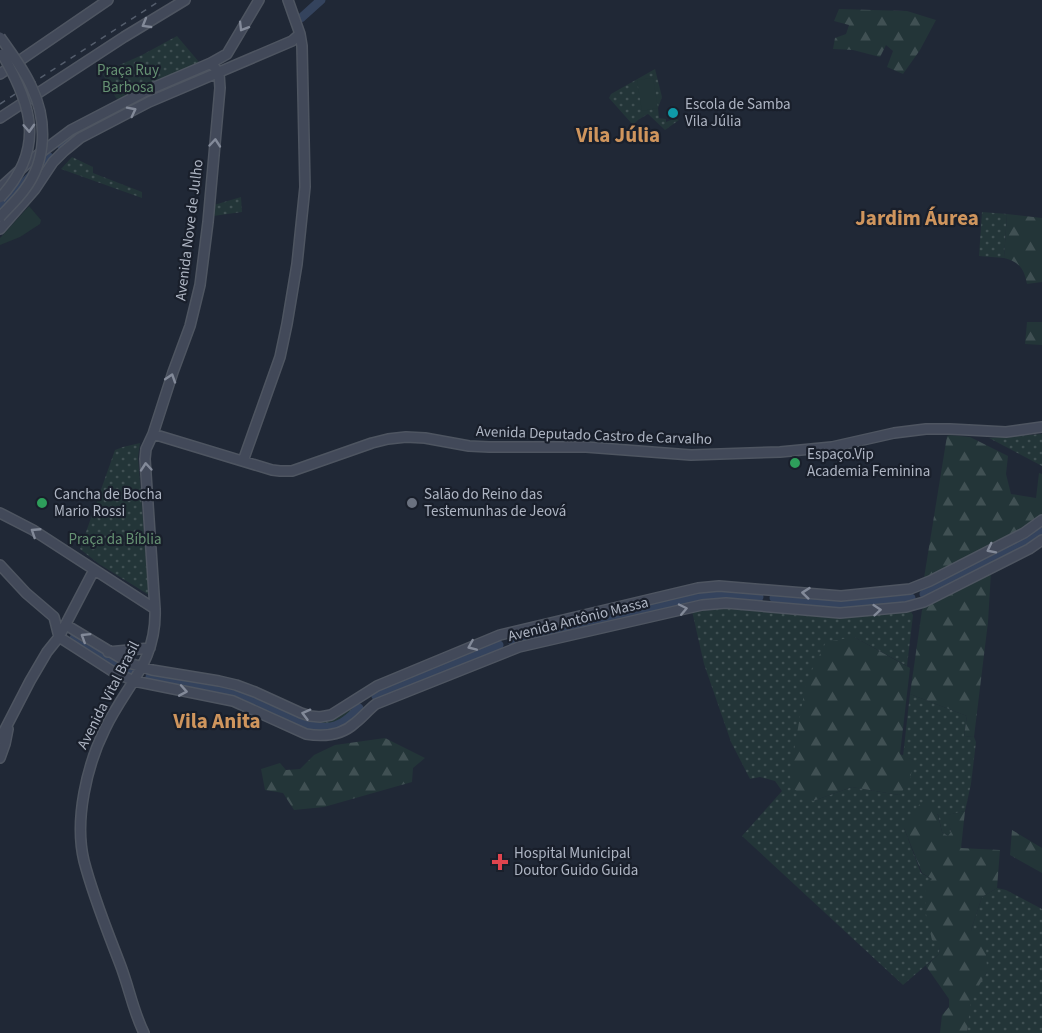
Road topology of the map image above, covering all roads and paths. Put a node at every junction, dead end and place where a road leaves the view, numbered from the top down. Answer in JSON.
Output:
{"nodes":[{"id":1,"x":108,"y":0,"type":"edge"},
{"id":2,"x":184,"y":0,"type":"edge"},
{"id":3,"x":259,"y":0,"type":"edge"},
{"id":4,"x":288,"y":0,"type":"edge"},
{"id":5,"x":300,"y":34,"type":"junction"},
{"id":6,"x":0,"y":37,"type":"edge"},
{"id":7,"x":1,"y":52,"type":"edge"},
{"id":8,"x":210,"y":63,"type":"junction"},
{"id":9,"x":2,"y":71,"type":"edge"},
{"id":10,"x":219,"y":73,"type":"junction"},
{"id":11,"x":0,"y":117,"type":"edge"},
{"id":12,"x":54,"y":142,"type":"junction"},
{"id":13,"x":45,"y":149,"type":"junction"},
{"id":14,"x":64,"y":151,"type":"junction"},
{"id":15,"x":53,"y":162,"type":"junction"},
{"id":16,"x":0,"y":188,"type":"edge"},
{"id":17,"x":0,"y":198,"type":"edge"},
{"id":18,"x":0,"y":217,"type":"edge"},
{"id":19,"x":0,"y":229,"type":"edge"},
{"id":20,"x":1042,"y":427,"type":"edge"},
{"id":21,"x":153,"y":434,"type":"junction"},
{"id":22,"x":243,"y":461,"type":"junction"},
{"id":23,"x":0,"y":513,"type":"edge"},
{"id":24,"x":1042,"y":520,"type":"edge"},
{"id":25,"x":1042,"y":540,"type":"edge"},
{"id":26,"x":0,"y":565,"type":"edge"},
{"id":27,"x":94,"y":570,"type":"junction"},
{"id":28,"x":155,"y":609,"type":"junction"},
{"id":29,"x":72,"y":614,"type":"junction"},
{"id":30,"x":54,"y":618,"type":"junction"},
{"id":31,"x":66,"y":625,"type":"junction"},
{"id":32,"x":58,"y":637,"type":"junction"},
{"id":33,"x":150,"y":648,"type":"junction"},
{"id":34,"x":108,"y":652,"type":"junction"},
{"id":35,"x":142,"y":667,"type":"junction"},
{"id":36,"x":134,"y":681,"type":"junction"},
{"id":37,"x":10,"y":719,"type":"junction"},
{"id":38,"x":0,"y":739,"type":"edge"},
{"id":39,"x":0,"y":758,"type":"edge"},
{"id":40,"x":144,"y":1033,"type":"edge"}],
"edges":[{"from":1,"to":9,"type":"main road"},
{"from":2,"to":11,"type":"main road","one_way":true},
{"from":3,"to":8,"type":"main road","one_way":true},
{"from":4,"to":5,"type":"main road"},
{"from":5,"to":10,"type":"main road"},
{"from":5,"to":22,"type":"main road"},
{"from":6,"to":18,"type":"main road","bridge":true},
{"from":7,"to":17,"type":"main road","one_way":true,"bridge":true},
{"from":8,"to":10,"type":"main road"},
{"from":8,"to":12,"type":"main road"},
{"from":14,"to":10,"type":"main road","one_way":true},
{"from":21,"to":10,"type":"main road","name":"Avenida Nove de Julho","one_way":true},
{"from":12,"to":13,"type":"main road"},
{"from":12,"to":14,"type":"main road"},
{"from":13,"to":15,"type":"main road"},
{"from":13,"to":16,"type":"main road"},
{"from":14,"to":15,"type":"main road"},
{"from":15,"to":19,"type":"main road"},
{"from":20,"to":22,"type":"main road","name":"Avenida Deputado Castro de Carvalho"},
{"from":21,"to":22,"type":"main road","name":"Avenida Deputado Castro de Carvalho"},
{"from":28,"to":21,"type":"main road","name":"Avenida Vital Brasil","one_way":true},
{"from":27,"to":23,"type":"main road","one_way":true},
{"from":24,"to":35,"type":"main road","name":"Avenida Antônio Massa","one_way":true},
{"from":36,"to":25,"type":"main road","name":"Avenida Antônio Massa","one_way":true},
{"from":26,"to":30,"type":"main road"},
{"from":27,"to":28,"type":"main road"},
{"from":27,"to":29,"type":"main road"},
{"from":28,"to":33,"type":"main road","name":"Avenida Vital Brasil"},
{"from":29,"to":30,"type":"main road"},
{"from":29,"to":31,"type":"main road"},
{"from":30,"to":32,"type":"main road"},
{"from":31,"to":32,"type":"main road"},
{"from":34,"to":31,"type":"main road","name":"Avenida Antônio Massa","one_way":true},
{"from":32,"to":36,"type":"main road","name":"Avenida Antônio Massa"},
{"from":32,"to":37,"type":"main road"},
{"from":33,"to":34,"type":"main road"},
{"from":33,"to":35,"type":"main road","name":"Avenida Vital Brasil"},
{"from":34,"to":35,"type":"main road","name":"Avenida Antônio Massa"},
{"from":35,"to":36,"type":"main road","name":"Avenida Vital Brasil"},
{"from":36,"to":40,"type":"main road","name":"Avenida Vital Brasil"},
{"from":37,"to":38,"type":"main road"},
{"from":37,"to":39,"type":"main road"}]}
